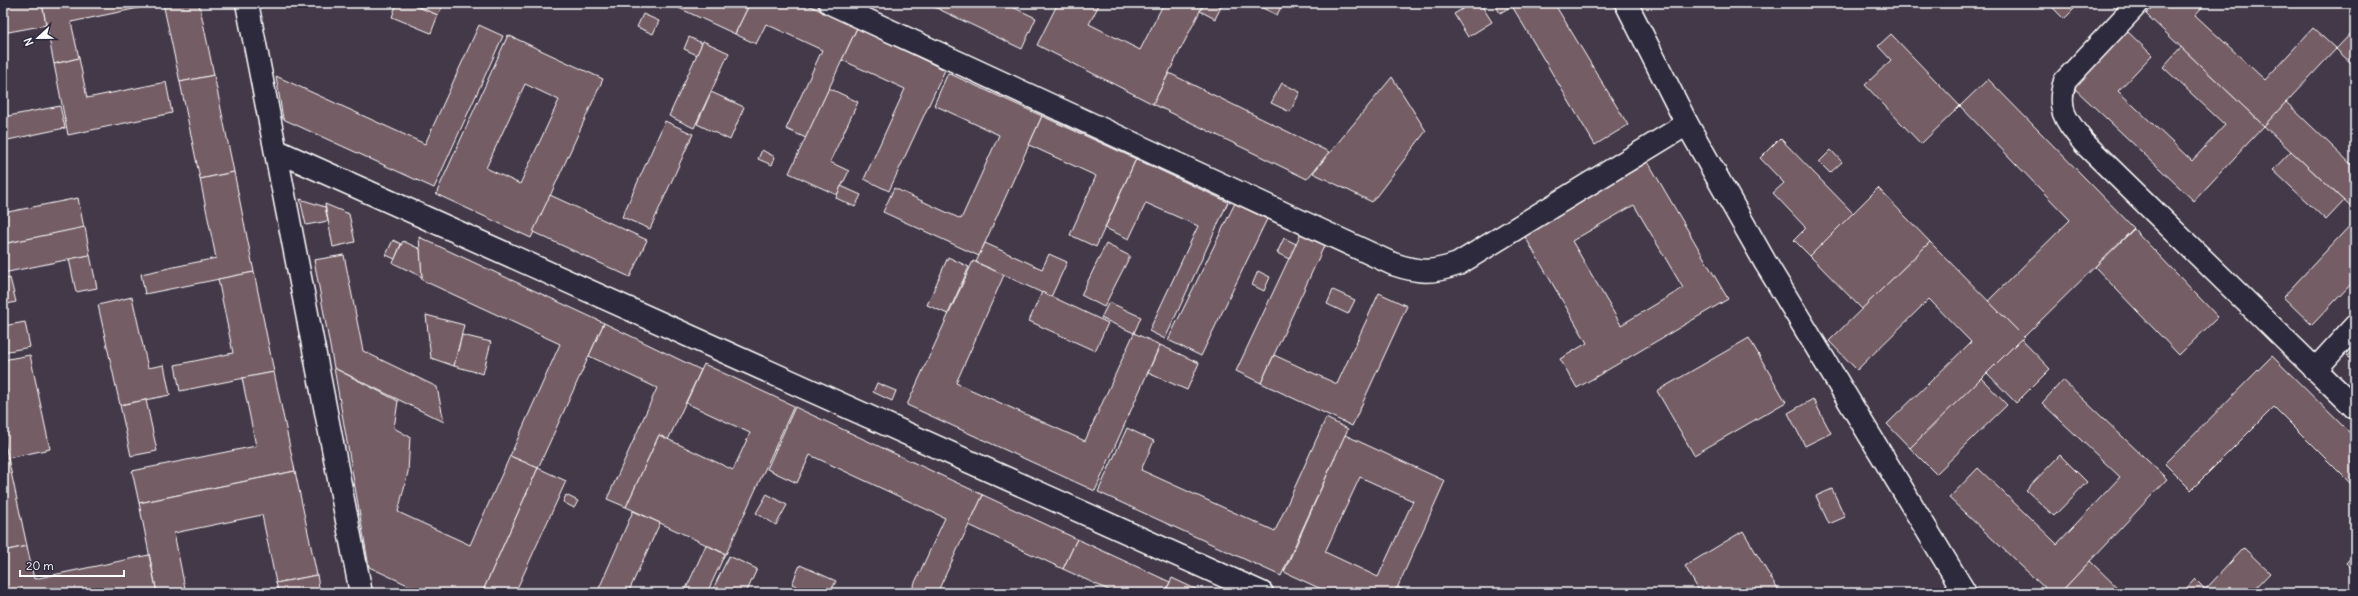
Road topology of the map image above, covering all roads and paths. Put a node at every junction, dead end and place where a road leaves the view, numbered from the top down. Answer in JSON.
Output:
{"nodes":[{"id":1,"x":247,"y":3,"type":"edge"},
{"id":2,"x":830,"y":3,"type":"edge"},
{"id":3,"x":1626,"y":3,"type":"edge"},
{"id":4,"x":2138,"y":3,"type":"edge"},
{"id":5,"x":1687,"y":124,"type":"junction"},
{"id":6,"x":277,"y":151,"type":"junction"},
{"id":7,"x":2355,"y":326,"type":"edge"},
{"id":8,"x":2315,"y":370,"type":"junction"},
{"id":9,"x":2355,"y":408,"type":"edge"},
{"id":10,"x":361,"y":593,"type":"edge"},
{"id":11,"x":1262,"y":593,"type":"edge"},
{"id":12,"x":1965,"y":593,"type":"edge"}],
"edges":[{"from":1,"to":6,"type":"street"},
{"from":2,"to":5,"type":"street"},
{"from":3,"to":5,"type":"street"},
{"from":4,"to":8,"type":"street"},
{"from":5,"to":12,"type":"street"},
{"from":6,"to":10,"type":"street"},
{"from":6,"to":11,"type":"street"},
{"from":7,"to":8,"type":"street"},
{"from":8,"to":9,"type":"street"}]}
